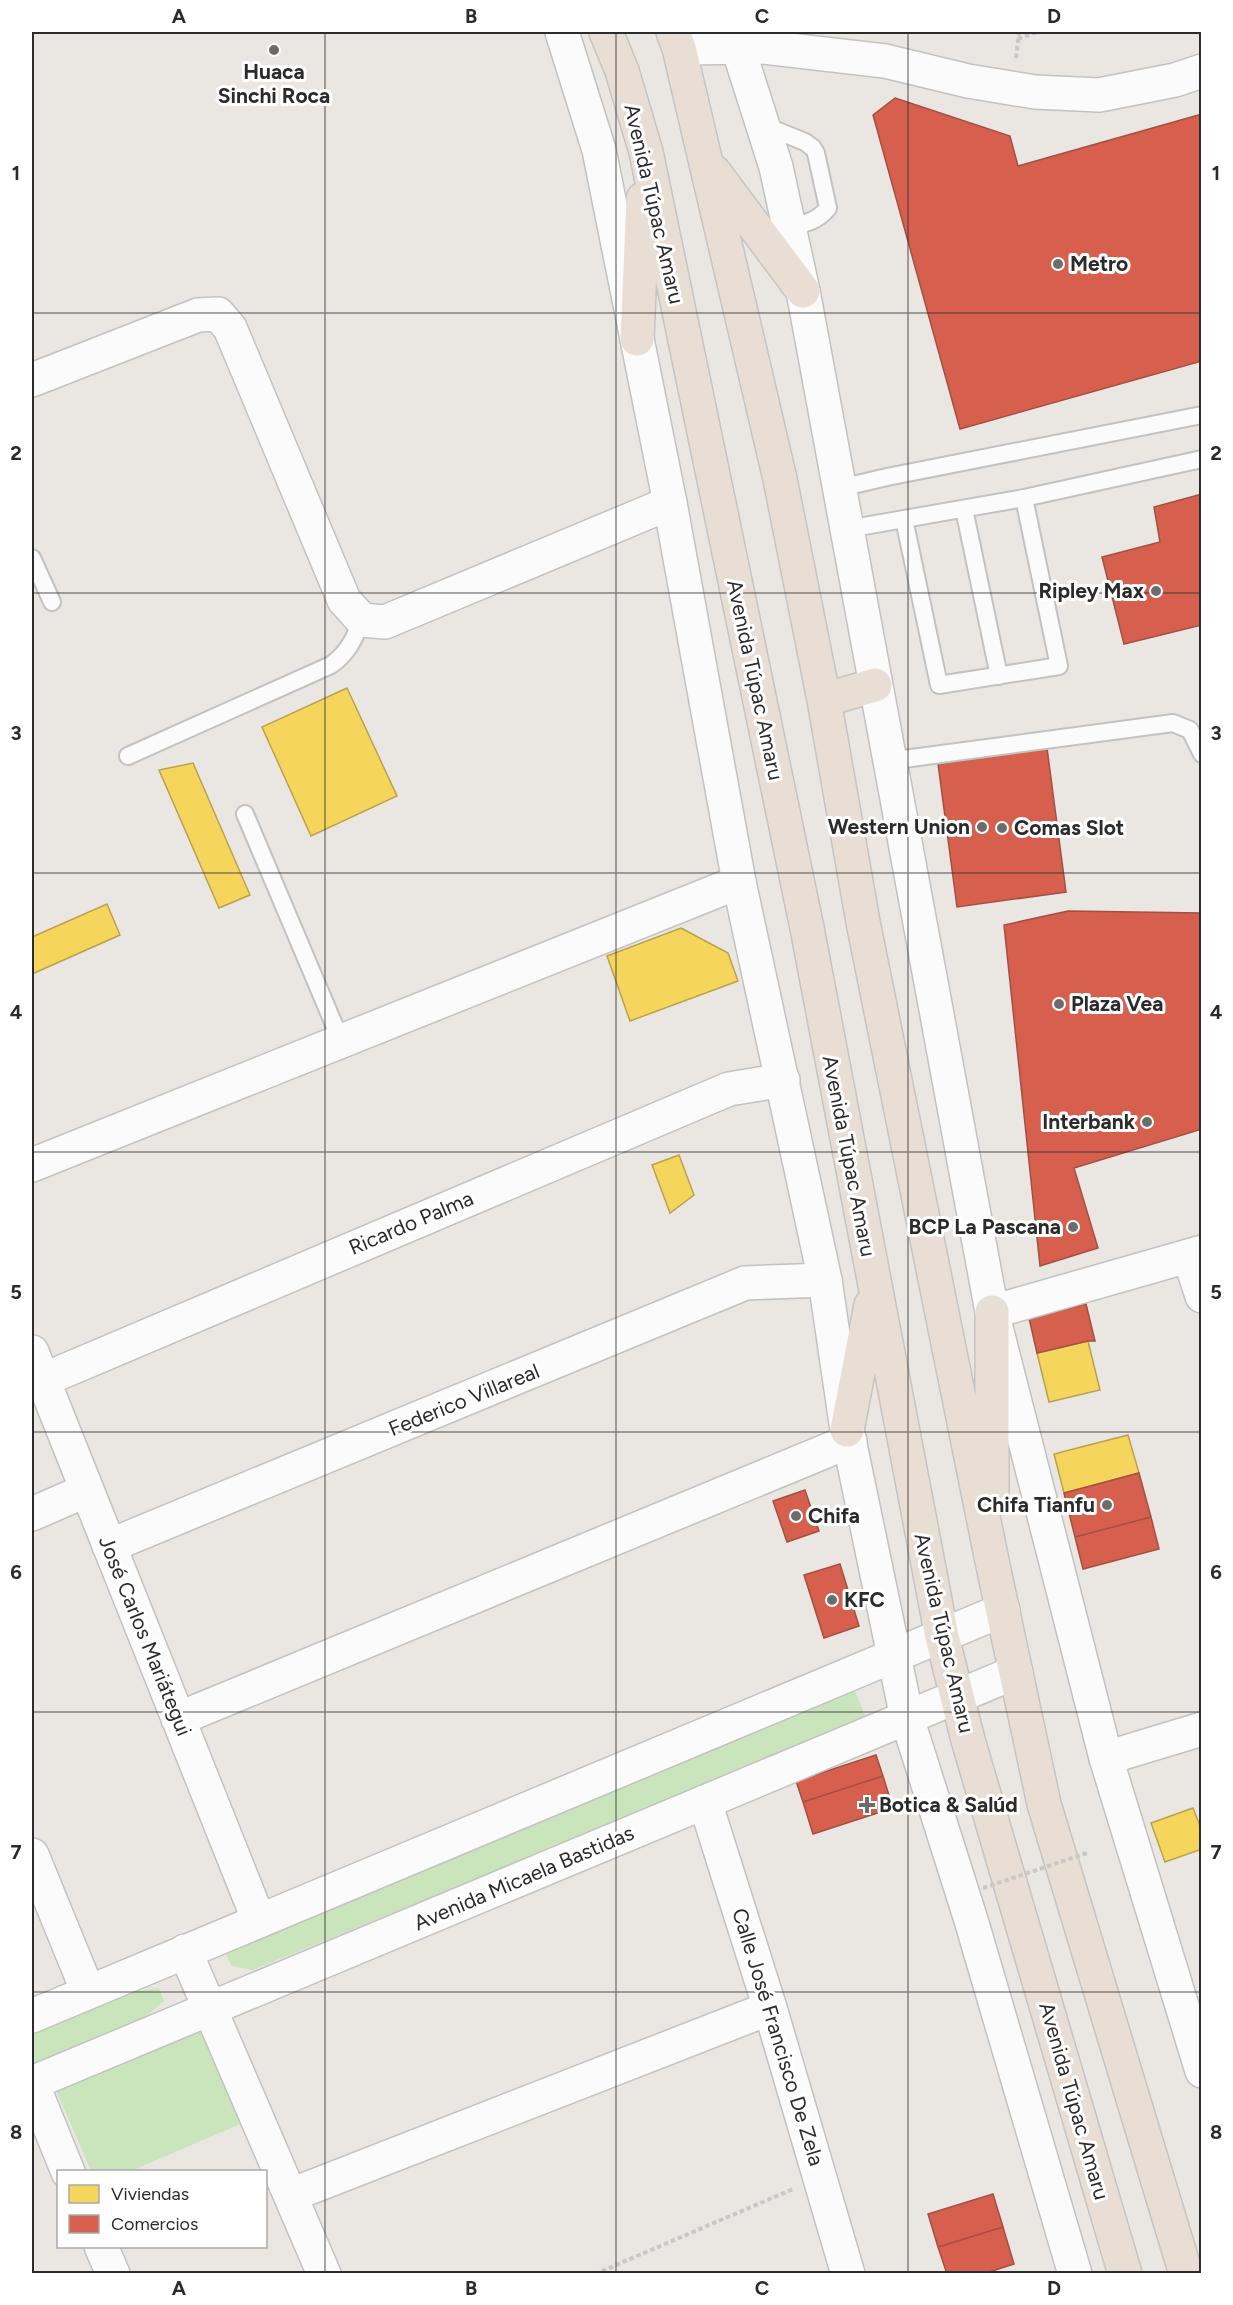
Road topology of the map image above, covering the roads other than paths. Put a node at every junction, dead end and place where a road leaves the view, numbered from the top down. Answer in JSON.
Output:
{"nodes":[{"id":1,"x":562,"y":32,"type":"edge"},
{"id":2,"x":606,"y":32,"type":"edge"},
{"id":3,"x":676,"y":40,"type":"edge"},
{"id":4,"x":737,"y":40,"type":"edge"},
{"id":5,"x":1202,"y":71,"type":"edge"},
{"id":6,"x":763,"y":125,"type":"junction"},
{"id":7,"x":645,"y":152,"type":"junction"},
{"id":8,"x":706,"y":161,"type":"junction"},
{"id":9,"x":789,"y":227,"type":"junction"},
{"id":10,"x":803,"y":291,"type":"junction"},
{"id":11,"x":637,"y":339,"type":"junction"},
{"id":12,"x":32,"y":380,"type":"edge"},
{"id":13,"x":1202,"y":415,"type":"edge"},
{"id":14,"x":1202,"y":459,"type":"edge"},
{"id":15,"x":840,"y":488,"type":"junction"},
{"id":16,"x":1024,"y":498,"type":"junction"},
{"id":17,"x":670,"y":503,"type":"junction"},
{"id":18,"x":964,"y":509,"type":"junction"},
{"id":19,"x":904,"y":519,"type":"junction"},
{"id":20,"x":847,"y":529,"type":"junction"},
{"id":21,"x":32,"y":558,"type":"edge"},
{"id":22,"x":52,"y":602,"type":"dead end"},
{"id":23,"x":362,"y":620,"type":"junction"},
{"id":24,"x":999,"y":676,"type":"junction"},
{"id":25,"x":875,"y":685,"type":"junction"},
{"id":26,"x":824,"y":700,"type":"junction"},
{"id":27,"x":1202,"y":754,"type":"edge"},
{"id":28,"x":128,"y":756,"type":"dead end"},
{"id":29,"x":889,"y":761,"type":"junction"},
{"id":30,"x":245,"y":814,"type":"dead end"},
{"id":31,"x":739,"y":882,"type":"junction"},
{"id":32,"x":341,"y":1041,"type":"junction"},
{"id":33,"x":783,"y":1080,"type":"junction"},
{"id":34,"x":32,"y":1164,"type":"edge"},
{"id":35,"x":1195,"y":1254,"type":"edge"},
{"id":36,"x":825,"y":1280,"type":"junction"},
{"id":37,"x":874,"y":1288,"type":"junction"},
{"id":38,"x":1202,"y":1296,"type":"edge"},
{"id":39,"x":992,"y":1312,"type":"junction"},
{"id":40,"x":37,"y":1366,"type":"edge"},
{"id":41,"x":848,"y":1435,"type":"junction"},
{"id":42,"x":87,"y":1490,"type":"junction"},
{"id":43,"x":32,"y":1514,"type":"edge"},
{"id":44,"x":109,"y":1546,"type":"junction"},
{"id":45,"x":992,"y":1561,"type":"junction"},
{"id":46,"x":1004,"y":1610,"type":"junction"},
{"id":47,"x":942,"y":1636,"type":"junction"},
{"id":48,"x":894,"y":1656,"type":"junction"},
{"id":49,"x":1016,"y":1672,"type":"junction"},
{"id":50,"x":956,"y":1697,"type":"junction"},
{"id":51,"x":907,"y":1718,"type":"junction"},
{"id":52,"x":178,"y":1719,"type":"junction"},
{"id":53,"x":1202,"y":1729,"type":"edge"},
{"id":54,"x":1106,"y":1758,"type":"junction"},
{"id":55,"x":705,"y":1802,"type":"junction"},
{"id":56,"x":32,"y":1855,"type":"edge"},
{"id":57,"x":259,"y":1921,"type":"junction"},
{"id":58,"x":185,"y":1951,"type":"junction"},
{"id":59,"x":88,"y":1992,"type":"junction"},
{"id":60,"x":770,"y":2008,"type":"junction"},
{"id":61,"x":210,"y":2009,"type":"junction"},
{"id":62,"x":32,"y":2016,"type":"edge"},
{"id":63,"x":1202,"y":2071,"type":"edge"},
{"id":64,"x":32,"y":2083,"type":"edge"},
{"id":65,"x":67,"y":2170,"type":"edge"},
{"id":66,"x":291,"y":2195,"type":"junction"},
{"id":67,"x":324,"y":2274,"type":"edge"},
{"id":68,"x":848,"y":2274,"type":"edge"},
{"id":69,"x":1075,"y":2274,"type":"edge"},
{"id":70,"x":1125,"y":2274,"type":"edge"},
{"id":71,"x":1186,"y":2274,"type":"edge"}],
"edges":[{"from":1,"to":11,"type":"street","name":"Avenida Túpac Amaru"},
{"from":2,"to":7,"type":"highway","name":"Avenida Túpac Amaru"},
{"from":3,"to":4,"type":"street"},
{"from":3,"to":8,"type":"highway"},
{"from":4,"to":5,"type":"street"},
{"from":4,"to":6,"type":"street"},
{"from":6,"to":9,"type":"street"},
{"from":6,"to":9,"type":"lane"},
{"from":7,"to":11,"type":"highway"},
{"from":7,"to":37,"type":"highway","name":"Avenida Túpac Amaru"},
{"from":8,"to":10,"type":"highway"},
{"from":8,"to":26,"type":"highway"},
{"from":9,"to":10,"type":"street"},
{"from":10,"to":15,"type":"street"},
{"from":11,"to":17,"type":"street","name":"Avenida Túpac Amaru"},
{"from":12,"to":23,"type":"street"},
{"from":13,"to":15,"type":"lane"},
{"from":14,"to":16,"type":"lane"},
{"from":15,"to":20,"type":"street"},
{"from":16,"to":18,"type":"lane"},
{"from":16,"to":24,"type":"lane"},
{"from":17,"to":23,"type":"street"},
{"from":17,"to":31,"type":"street","name":"Avenida Túpac Amaru"},
{"from":18,"to":19,"type":"lane"},
{"from":18,"to":24,"type":"lane"},
{"from":19,"to":20,"type":"lane"},
{"from":19,"to":24,"type":"lane"},
{"from":20,"to":25,"type":"street"},
{"from":21,"to":22,"type":"lane"},
{"from":23,"to":28,"type":"lane"},
{"from":25,"to":26,"type":"highway"},
{"from":25,"to":29,"type":"street"},
{"from":26,"to":45,"type":"highway"},
{"from":27,"to":29,"type":"lane"},
{"from":29,"to":39,"type":"street"},
{"from":30,"to":32,"type":"lane"},
{"from":31,"to":32,"type":"street"},
{"from":31,"to":33,"type":"street","name":"Avenida Túpac Amaru"},
{"from":32,"to":34,"type":"street"},
{"from":33,"to":36,"type":"street","name":"Avenida Túpac Amaru"},
{"from":33,"to":40,"type":"street","name":"Ricardo Palma"},
{"from":35,"to":38,"type":"street"},
{"from":35,"to":39,"type":"street"},
{"from":36,"to":41,"type":"street","name":"Avenida Túpac Amaru"},
{"from":36,"to":44,"type":"street","name":"Federico Villareal"},
{"from":37,"to":41,"type":"highway"},
{"from":37,"to":47,"type":"highway","name":"Avenida Túpac Amaru"},
{"from":39,"to":45,"type":"highway"},
{"from":39,"to":54,"type":"street"},
{"from":40,"to":42,"type":"street","name":"José Carlos Mariátegui"},
{"from":41,"to":48,"type":"street","name":"Avenida Túpac Amaru"},
{"from":41,"to":52,"type":"street"},
{"from":42,"to":43,"type":"street"},
{"from":42,"to":44,"type":"street","name":"José Carlos Mariátegui"},
{"from":44,"to":52,"type":"street","name":"José Carlos Mariátegui"},
{"from":45,"to":46,"type":"highway"},
{"from":46,"to":47,"type":"street"},
{"from":46,"to":49,"type":"highway"},
{"from":47,"to":48,"type":"street"},
{"from":47,"to":50,"type":"highway","name":"Avenida Túpac Amaru"},
{"from":48,"to":51,"type":"street","name":"Avenida Túpac Amaru"},
{"from":48,"to":57,"type":"street"},
{"from":49,"to":50,"type":"street","name":"Avenida Micaela Bastidas"},
{"from":49,"to":71,"type":"highway"},
{"from":50,"to":51,"type":"street","name":"Avenida Micaela Bastidas"},
{"from":50,"to":70,"type":"highway","name":"Avenida Túpac Amaru"},
{"from":51,"to":55,"type":"street","name":"Avenida Micaela Bastidas"},
{"from":51,"to":69,"type":"street","name":"Avenida Túpac Amaru"},
{"from":52,"to":57,"type":"street","name":"José Carlos Mariátegui"},
{"from":53,"to":54,"type":"street"},
{"from":54,"to":63,"type":"street"},
{"from":55,"to":60,"type":"street","name":"Calle José Francisco De Zela"},
{"from":55,"to":61,"type":"street","name":"Avenida Micaela Bastidas"},
{"from":56,"to":59,"type":"street"},
{"from":57,"to":58,"type":"street"},
{"from":58,"to":59,"type":"street"},
{"from":58,"to":61,"type":"street"},
{"from":59,"to":62,"type":"street"},
{"from":60,"to":66,"type":"street"},
{"from":60,"to":68,"type":"street","name":"Calle José Francisco De Zela"},
{"from":61,"to":64,"type":"street","name":"Avenida Micaela Bastidas"},
{"from":61,"to":66,"type":"street"},
{"from":64,"to":65,"type":"street"},
{"from":66,"to":67,"type":"street"}]}
